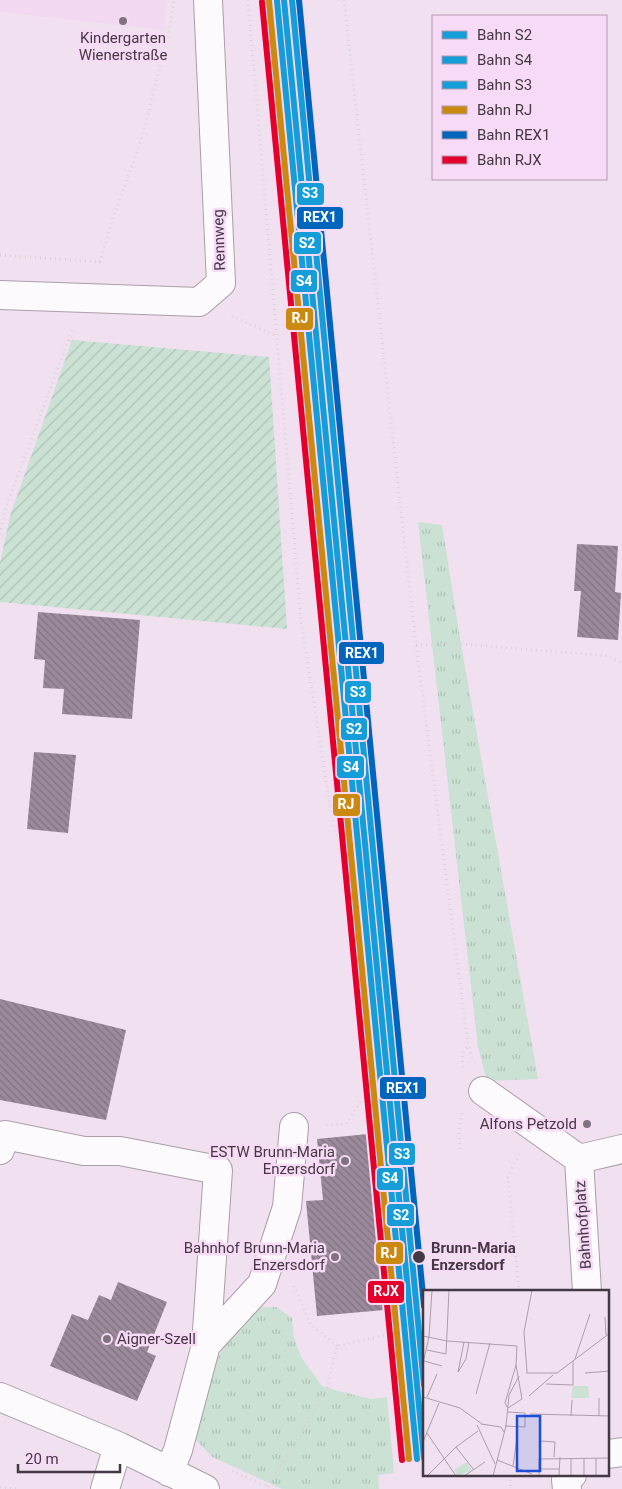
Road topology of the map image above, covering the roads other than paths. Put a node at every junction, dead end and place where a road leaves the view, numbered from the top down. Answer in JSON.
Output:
{"nodes":[{"id":1,"x":208,"y":0,"type":"edge"},
{"id":2,"x":0,"y":295,"type":"edge"},
{"id":3,"x":483,"y":1092,"type":"road end"},
{"id":4,"x":294,"y":1127,"type":"road end"},
{"id":5,"x":622,"y":1149,"type":"edge"},
{"id":6,"x":0,"y":1150,"type":"edge"},
{"id":7,"x":578,"y":1159,"type":"junction"},
{"id":8,"x":587,"y":1290,"type":"edge"},
{"id":9,"x":206,"y":1345,"type":"junction"},
{"id":10,"x":0,"y":1397,"type":"edge"},
{"id":11,"x":118,"y":1446,"type":"junction"},
{"id":12,"x":169,"y":1472,"type":"junction"},
{"id":13,"x":571,"y":1476,"type":"edge"},
{"id":14,"x":105,"y":1489,"type":"edge"},
{"id":15,"x":205,"y":1489,"type":"edge"},
{"id":16,"x":567,"y":1489,"type":"edge"}],
"edges":[{"from":1,"to":2,"type":"street","name":"Rennweg"},
{"from":3,"to":7,"type":"street"},
{"from":4,"to":9,"type":"street"},
{"from":5,"to":7,"type":"street"},
{"from":6,"to":9,"type":"street"},
{"from":7,"to":8,"type":"street","name":"Bahnhofplatz"},
{"from":9,"to":12,"type":"street"},
{"from":10,"to":11,"type":"street"},
{"from":11,"to":12,"type":"street"},
{"from":11,"to":14,"type":"street"},
{"from":12,"to":15,"type":"street"},
{"from":13,"to":16,"type":"street"}]}
